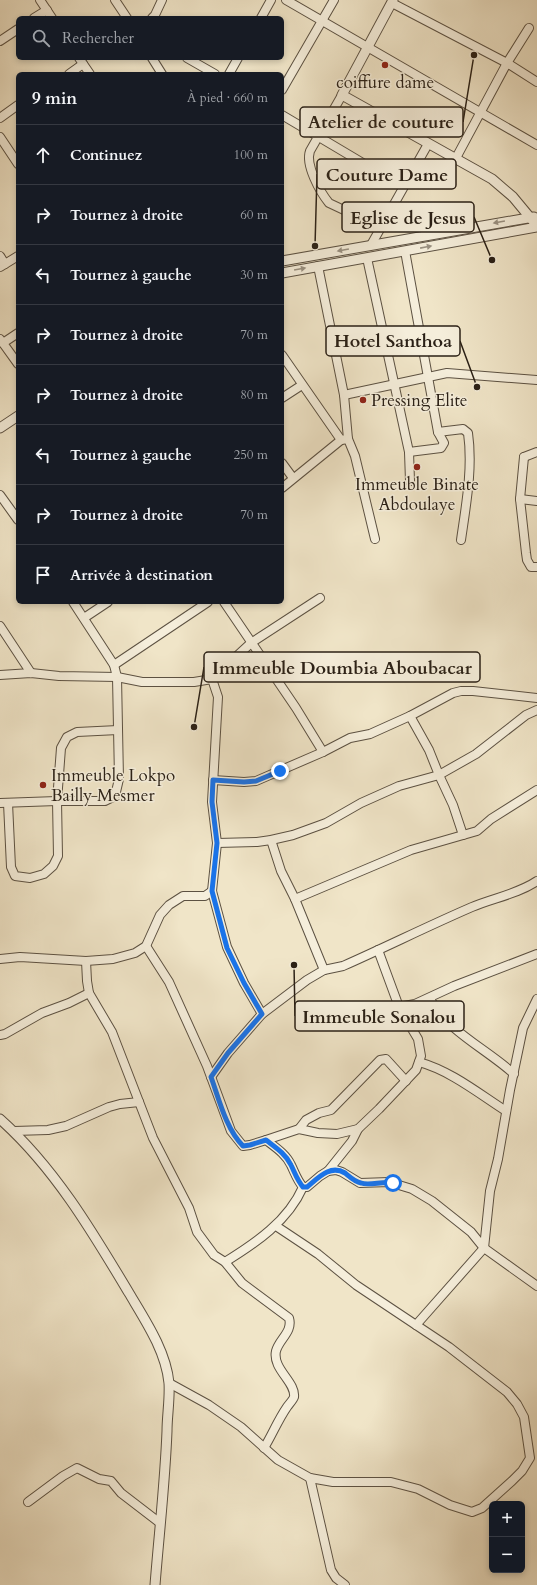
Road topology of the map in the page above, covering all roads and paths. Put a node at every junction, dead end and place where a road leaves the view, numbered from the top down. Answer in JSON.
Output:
{"nodes":[{"id":1,"x":40,"y":0,"type":"edge"},
{"id":2,"x":115,"y":0,"type":"edge"},
{"id":3,"x":162,"y":0,"type":"edge"},
{"id":4,"x":271,"y":0,"type":"edge"},
{"id":5,"x":286,"y":0,"type":"edge"},
{"id":6,"x":334,"y":0,"type":"edge"},
{"id":7,"x":392,"y":1,"type":"edge"},
{"id":8,"x":46,"y":10,"type":"junction"},
{"id":9,"x":37,"y":16,"type":"edge"},
{"id":10,"x":50,"y":16,"type":"edge"},
{"id":11,"x":126,"y":16,"type":"edge"},
{"id":12,"x":154,"y":16,"type":"edge"},
{"id":13,"x":262,"y":16,"type":"edge"},
{"id":14,"x":322,"y":21,"type":"junction"},
{"id":15,"x":529,"y":28,"type":"dead end"},
{"id":16,"x":16,"y":30,"type":"edge"},
{"id":17,"x":0,"y":41,"type":"edge"},
{"id":18,"x":368,"y":47,"type":"junction"},
{"id":19,"x":153,"y":60,"type":"edge"},
{"id":20,"x":190,"y":60,"type":"edge"},
{"id":21,"x":237,"y":60,"type":"edge"},
{"id":22,"x":81,"y":61,"type":"edge"},
{"id":23,"x":507,"y":63,"type":"junction"},
{"id":24,"x":71,"y":72,"type":"edge"},
{"id":25,"x":89,"y":72,"type":"edge"},
{"id":26,"x":161,"y":72,"type":"edge"},
{"id":27,"x":212,"y":72,"type":"edge"},
{"id":28,"x":230,"y":72,"type":"edge"},
{"id":29,"x":537,"y":82,"type":"edge"},
{"id":30,"x":284,"y":87,"type":"edge"},
{"id":31,"x":342,"y":95,"type":"junction"},
{"id":32,"x":16,"y":106,"type":"edge"},
{"id":33,"x":480,"y":113,"type":"junction"},
{"id":34,"x":284,"y":116,"type":"edge"},
{"id":35,"x":0,"y":118,"type":"edge"},
{"id":36,"x":0,"y":137,"type":"edge"},
{"id":37,"x":319,"y":137,"type":"junction"},
{"id":38,"x":428,"y":144,"type":"junction"},
{"id":39,"x":537,"y":146,"type":"edge"},
{"id":40,"x":456,"y":158,"type":"junction"},
{"id":41,"x":16,"y":161,"type":"edge"},
{"id":42,"x":403,"y":187,"type":"junction"},
{"id":43,"x":534,"y":217,"type":"edge"},
{"id":44,"x":537,"y":226,"type":"edge"},
{"id":45,"x":380,"y":227,"type":"junction"},
{"id":46,"x":371,"y":245,"type":"junction"},
{"id":47,"x":405,"y":251,"type":"junction"},
{"id":48,"x":0,"y":256,"type":"edge"},
{"id":49,"x":16,"y":257,"type":"edge"},
{"id":50,"x":367,"y":258,"type":"junction"},
{"id":51,"x":284,"y":261,"type":"edge"},
{"id":52,"x":3,"y":265,"type":"edge"},
{"id":53,"x":318,"y":266,"type":"junction"},
{"id":54,"x":284,"y":273,"type":"edge"},
{"id":55,"x":16,"y":334,"type":"edge"},
{"id":56,"x":2,"y":341,"type":"edge"},
{"id":57,"x":284,"y":358,"type":"edge"},
{"id":58,"x":16,"y":361,"type":"edge"},
{"id":59,"x":428,"y":376,"type":"junction"},
{"id":60,"x":537,"y":380,"type":"edge"},
{"id":61,"x":302,"y":385,"type":"junction"},
{"id":62,"x":394,"y":385,"type":"junction"},
{"id":63,"x":344,"y":395,"type":"junction"},
{"id":64,"x":284,"y":397,"type":"edge"},
{"id":65,"x":16,"y":417,"type":"edge"},
{"id":66,"x":0,"y":428,"type":"edge"},
{"id":67,"x":438,"y":432,"type":"junction"},
{"id":68,"x":344,"y":440,"type":"junction"},
{"id":69,"x":409,"y":452,"type":"junction"},
{"id":70,"x":537,"y":452,"type":"edge"},
{"id":71,"x":524,"y":457,"type":"junction"},
{"id":72,"x":537,"y":457,"type":"edge"},
{"id":73,"x":284,"y":466,"type":"edge"},
{"id":74,"x":293,"y":478,"type":"junction"},
{"id":75,"x":410,"y":482,"type":"dead end"},
{"id":76,"x":284,"y":486,"type":"edge"},
{"id":77,"x":1,"y":499,"type":"edge"},
{"id":78,"x":520,"y":499,"type":"junction"},
{"id":79,"x":537,"y":501,"type":"edge"},
{"id":80,"x":16,"y":518,"type":"edge"},
{"id":81,"x":375,"y":539,"type":"dead end"},
{"id":82,"x":461,"y":540,"type":"dead end"},
{"id":83,"x":537,"y":567,"type":"edge"},
{"id":84,"x":320,"y":598,"type":"dead end"},
{"id":85,"x":74,"y":604,"type":"edge"},
{"id":86,"x":105,"y":604,"type":"edge"},
{"id":87,"x":205,"y":604,"type":"edge"},
{"id":88,"x":225,"y":604,"type":"edge"},
{"id":89,"x":84,"y":618,"type":"junction"},
{"id":90,"x":0,"y":626,"type":"edge"},
{"id":91,"x":251,"y":643,"type":"junction"},
{"id":92,"x":114,"y":665,"type":"junction"},
{"id":93,"x":30,"y":672,"type":"junction"},
{"id":94,"x":0,"y":675,"type":"edge"},
{"id":95,"x":117,"y":677,"type":"junction"},
{"id":96,"x":212,"y":679,"type":"junction"},
{"id":97,"x":537,"y":698,"type":"edge"},
{"id":98,"x":537,"y":710,"type":"edge"},
{"id":99,"x":410,"y":716,"type":"junction"},
{"id":100,"x":118,"y":730,"type":"junction"},
{"id":101,"x":323,"y":752,"type":"junction"},
{"id":102,"x":439,"y":775,"type":"junction"},
{"id":103,"x":213,"y":780,"type":"junction"},
{"id":104,"x":537,"y":790,"type":"edge"},
{"id":105,"x":57,"y":801,"type":"junction"},
{"id":106,"x":4,"y":803,"type":"edge"},
{"id":107,"x":463,"y":835,"type":"junction"},
{"id":108,"x":271,"y":840,"type":"junction"},
{"id":109,"x":217,"y":843,"type":"junction"},
{"id":110,"x":537,"y":881,"type":"edge"},
{"id":111,"x":212,"y":891,"type":"junction"},
{"id":112,"x":295,"y":899,"type":"junction"},
{"id":113,"x":146,"y":946,"type":"junction"},
{"id":114,"x":378,"y":950,"type":"junction"},
{"id":115,"x":537,"y":954,"type":"edge"},
{"id":116,"x":0,"y":959,"type":"edge"},
{"id":117,"x":86,"y":961,"type":"junction"},
{"id":118,"x":324,"y":970,"type":"junction"},
{"id":119,"x":89,"y":993,"type":"junction"},
{"id":120,"x":537,"y":998,"type":"edge"},
{"id":121,"x":430,"y":999,"type":"junction"},
{"id":122,"x":533,"y":1006,"type":"junction"},
{"id":123,"x":399,"y":1007,"type":"junction"},
{"id":124,"x":262,"y":1014,"type":"junction"},
{"id":125,"x":537,"y":1015,"type":"edge"},
{"id":126,"x":0,"y":1035,"type":"edge"},
{"id":127,"x":419,"y":1062,"type":"junction"},
{"id":128,"x":514,"y":1074,"type":"junction"},
{"id":129,"x":211,"y":1077,"type":"junction"},
{"id":130,"x":406,"y":1081,"type":"junction"},
{"id":131,"x":139,"y":1102,"type":"junction"},
{"id":132,"x":506,"y":1111,"type":"junction"},
{"id":133,"x":0,"y":1119,"type":"edge"},
{"id":134,"x":299,"y":1129,"type":"junction"},
{"id":135,"x":358,"y":1129,"type":"junction"},
{"id":136,"x":14,"y":1131,"type":"junction"},
{"id":137,"x":266,"y":1140,"type":"junction"},
{"id":138,"x":328,"y":1171,"type":"junction"},
{"id":139,"x":303,"y":1187,"type":"junction"},
{"id":140,"x":276,"y":1226,"type":"junction"},
{"id":141,"x":484,"y":1248,"type":"junction"},
{"id":142,"x":225,"y":1262,"type":"junction"},
{"id":143,"x":537,"y":1286,"type":"edge"},
{"id":144,"x":416,"y":1325,"type":"junction"},
{"id":145,"x":169,"y":1383,"type":"junction"},
{"id":146,"x":264,"y":1448,"type":"junction"},
{"id":147,"x":310,"y":1478,"type":"junction"},
{"id":148,"x":28,"y":1502,"type":"dead end"},
{"id":149,"x":160,"y":1523,"type":"junction"},
{"id":150,"x":155,"y":1585,"type":"edge"},
{"id":151,"x":345,"y":1585,"type":"edge"}],
"edges":[{"from":1,"to":8,"type":"street"},
{"from":2,"to":11,"type":"street"},
{"from":3,"to":12,"type":"street"},
{"from":4,"to":13,"type":"street"},
{"from":5,"to":14,"type":"street"},
{"from":6,"to":14,"type":"street"},
{"from":7,"to":18,"type":"street"},
{"from":7,"to":23,"type":"street"},
{"from":8,"to":9,"type":"street"},
{"from":8,"to":10,"type":"street"},
{"from":14,"to":18,"type":"street"},
{"from":14,"to":30,"type":"street"},
{"from":15,"to":23,"type":"street"},
{"from":16,"to":17,"type":"street"},
{"from":18,"to":31,"type":"street"},
{"from":18,"to":33,"type":"street"},
{"from":19,"to":26,"type":"street"},
{"from":20,"to":27,"type":"street"},
{"from":21,"to":28,"type":"street"},
{"from":22,"to":24,"type":"street"},
{"from":22,"to":25,"type":"street"},
{"from":23,"to":29,"type":"street"},
{"from":23,"to":33,"type":"street"},
{"from":31,"to":37,"type":"street"},
{"from":31,"to":38,"type":"street"},
{"from":32,"to":35,"type":"street"},
{"from":33,"to":39,"type":"street"},
{"from":33,"to":40,"type":"street"},
{"from":34,"to":37,"type":"street"},
{"from":36,"to":41,"type":"street"},
{"from":37,"to":42,"type":"street"},
{"from":37,"to":45,"type":"street"},
{"from":38,"to":40,"type":"street"},
{"from":38,"to":42,"type":"street"},
{"from":40,"to":43,"type":"street"},
{"from":42,"to":45,"type":"street"},
{"from":43,"to":44,"type":"street"},
{"from":43,"to":46,"type":"street","one_way":true},
{"from":47,"to":44,"type":"street","one_way":true},
{"from":45,"to":46,"type":"street"},
{"from":46,"to":51,"type":"street","one_way":true},
{"from":47,"to":50,"type":"street"},
{"from":47,"to":59,"type":"street"},
{"from":48,"to":52,"type":"street"},
{"from":49,"to":52,"type":"street"},
{"from":50,"to":53,"type":"street"},
{"from":50,"to":62,"type":"street"},
{"from":54,"to":53,"type":"street","one_way":true},
{"from":53,"to":63,"type":"street"},
{"from":55,"to":56,"type":"street"},
{"from":56,"to":58,"type":"street"},
{"from":57,"to":61,"type":"street"},
{"from":59,"to":60,"type":"street"},
{"from":59,"to":62,"type":"street"},
{"from":59,"to":67,"type":"street"},
{"from":61,"to":64,"type":"street"},
{"from":61,"to":68,"type":"street"},
{"from":62,"to":63,"type":"street"},
{"from":62,"to":69,"type":"street"},
{"from":63,"to":68,"type":"street"},
{"from":65,"to":66,"type":"street"},
{"from":67,"to":69,"type":"street"},
{"from":67,"to":82,"type":"street"},
{"from":68,"to":74,"type":"street"},
{"from":68,"to":81,"type":"street"},
{"from":69,"to":75,"type":"street"},
{"from":70,"to":71,"type":"street"},
{"from":71,"to":72,"type":"street"},
{"from":71,"to":78,"type":"street"},
{"from":73,"to":74,"type":"street"},
{"from":74,"to":76,"type":"street"},
{"from":77,"to":80,"type":"street"},
{"from":78,"to":79,"type":"street"},
{"from":78,"to":83,"type":"street"},
{"from":84,"to":91,"type":"street"},
{"from":85,"to":89,"type":"street"},
{"from":86,"to":89,"type":"street"},
{"from":87,"to":92,"type":"street"},
{"from":88,"to":91,"type":"street"},
{"from":89,"to":92,"type":"street"},
{"from":90,"to":93,"type":"street"},
{"from":91,"to":96,"type":"street"},
{"from":91,"to":101,"type":"street"},
{"from":92,"to":95,"type":"street"},
{"from":93,"to":94,"type":"street"},
{"from":93,"to":95,"type":"street"},
{"from":95,"to":96,"type":"street"},
{"from":95,"to":100,"type":"street"},
{"from":96,"to":103,"type":"street"},
{"from":97,"to":99,"type":"street"},
{"from":98,"to":102,"type":"street"},
{"from":99,"to":101,"type":"street"},
{"from":99,"to":102,"type":"street"},
{"from":100,"to":105,"type":"street"},
{"from":100,"to":105,"type":"street"},
{"from":101,"to":103,"type":"street"},
{"from":102,"to":107,"type":"street"},
{"from":102,"to":108,"type":"street"},
{"from":103,"to":109,"type":"street"},
{"from":104,"to":107,"type":"street"},
{"from":105,"to":106,"type":"street"},
{"from":105,"to":106,"type":"street"},
{"from":107,"to":112,"type":"street"},
{"from":108,"to":109,"type":"street"},
{"from":108,"to":112,"type":"street"},
{"from":109,"to":111,"type":"street"},
{"from":110,"to":114,"type":"street"},
{"from":111,"to":113,"type":"street"},
{"from":111,"to":124,"type":"street"},
{"from":112,"to":118,"type":"street"},
{"from":113,"to":117,"type":"street"},
{"from":113,"to":129,"type":"street"},
{"from":114,"to":118,"type":"street"},
{"from":114,"to":123,"type":"street"},
{"from":115,"to":121,"type":"street"},
{"from":116,"to":117,"type":"street"},
{"from":117,"to":119,"type":"street"},
{"from":118,"to":124,"type":"street"},
{"from":119,"to":126,"type":"street"},
{"from":119,"to":131,"type":"street"},
{"from":120,"to":122,"type":"street"},
{"from":121,"to":123,"type":"street"},
{"from":121,"to":128,"type":"street"},
{"from":122,"to":125,"type":"street"},
{"from":122,"to":128,"type":"street"},
{"from":123,"to":127,"type":"street"},
{"from":124,"to":129,"type":"street"},
{"from":127,"to":130,"type":"street"},
{"from":127,"to":132,"type":"street"},
{"from":128,"to":132,"type":"street"},
{"from":129,"to":137,"type":"street"},
{"from":130,"to":134,"type":"street"},
{"from":130,"to":135,"type":"street"},
{"from":131,"to":136,"type":"street"},
{"from":131,"to":142,"type":"street"},
{"from":132,"to":141,"type":"street"},
{"from":133,"to":136,"type":"street"},
{"from":134,"to":135,"type":"street"},
{"from":134,"to":137,"type":"street"},
{"from":135,"to":138,"type":"street"},
{"from":136,"to":145,"type":"street"},
{"from":137,"to":139,"type":"street"},
{"from":138,"to":139,"type":"street"},
{"from":138,"to":141,"type":"street"},
{"from":139,"to":140,"type":"street"},
{"from":140,"to":142,"type":"street"},
{"from":140,"to":144,"type":"street"},
{"from":141,"to":143,"type":"street"},
{"from":141,"to":144,"type":"street"},
{"from":142,"to":146,"type":"street"},
{"from":144,"to":147,"type":"street"},
{"from":145,"to":146,"type":"street"},
{"from":145,"to":149,"type":"street"},
{"from":146,"to":147,"type":"street"},
{"from":147,"to":151,"type":"street"},
{"from":148,"to":149,"type":"street"},
{"from":149,"to":150,"type":"street"}]}
